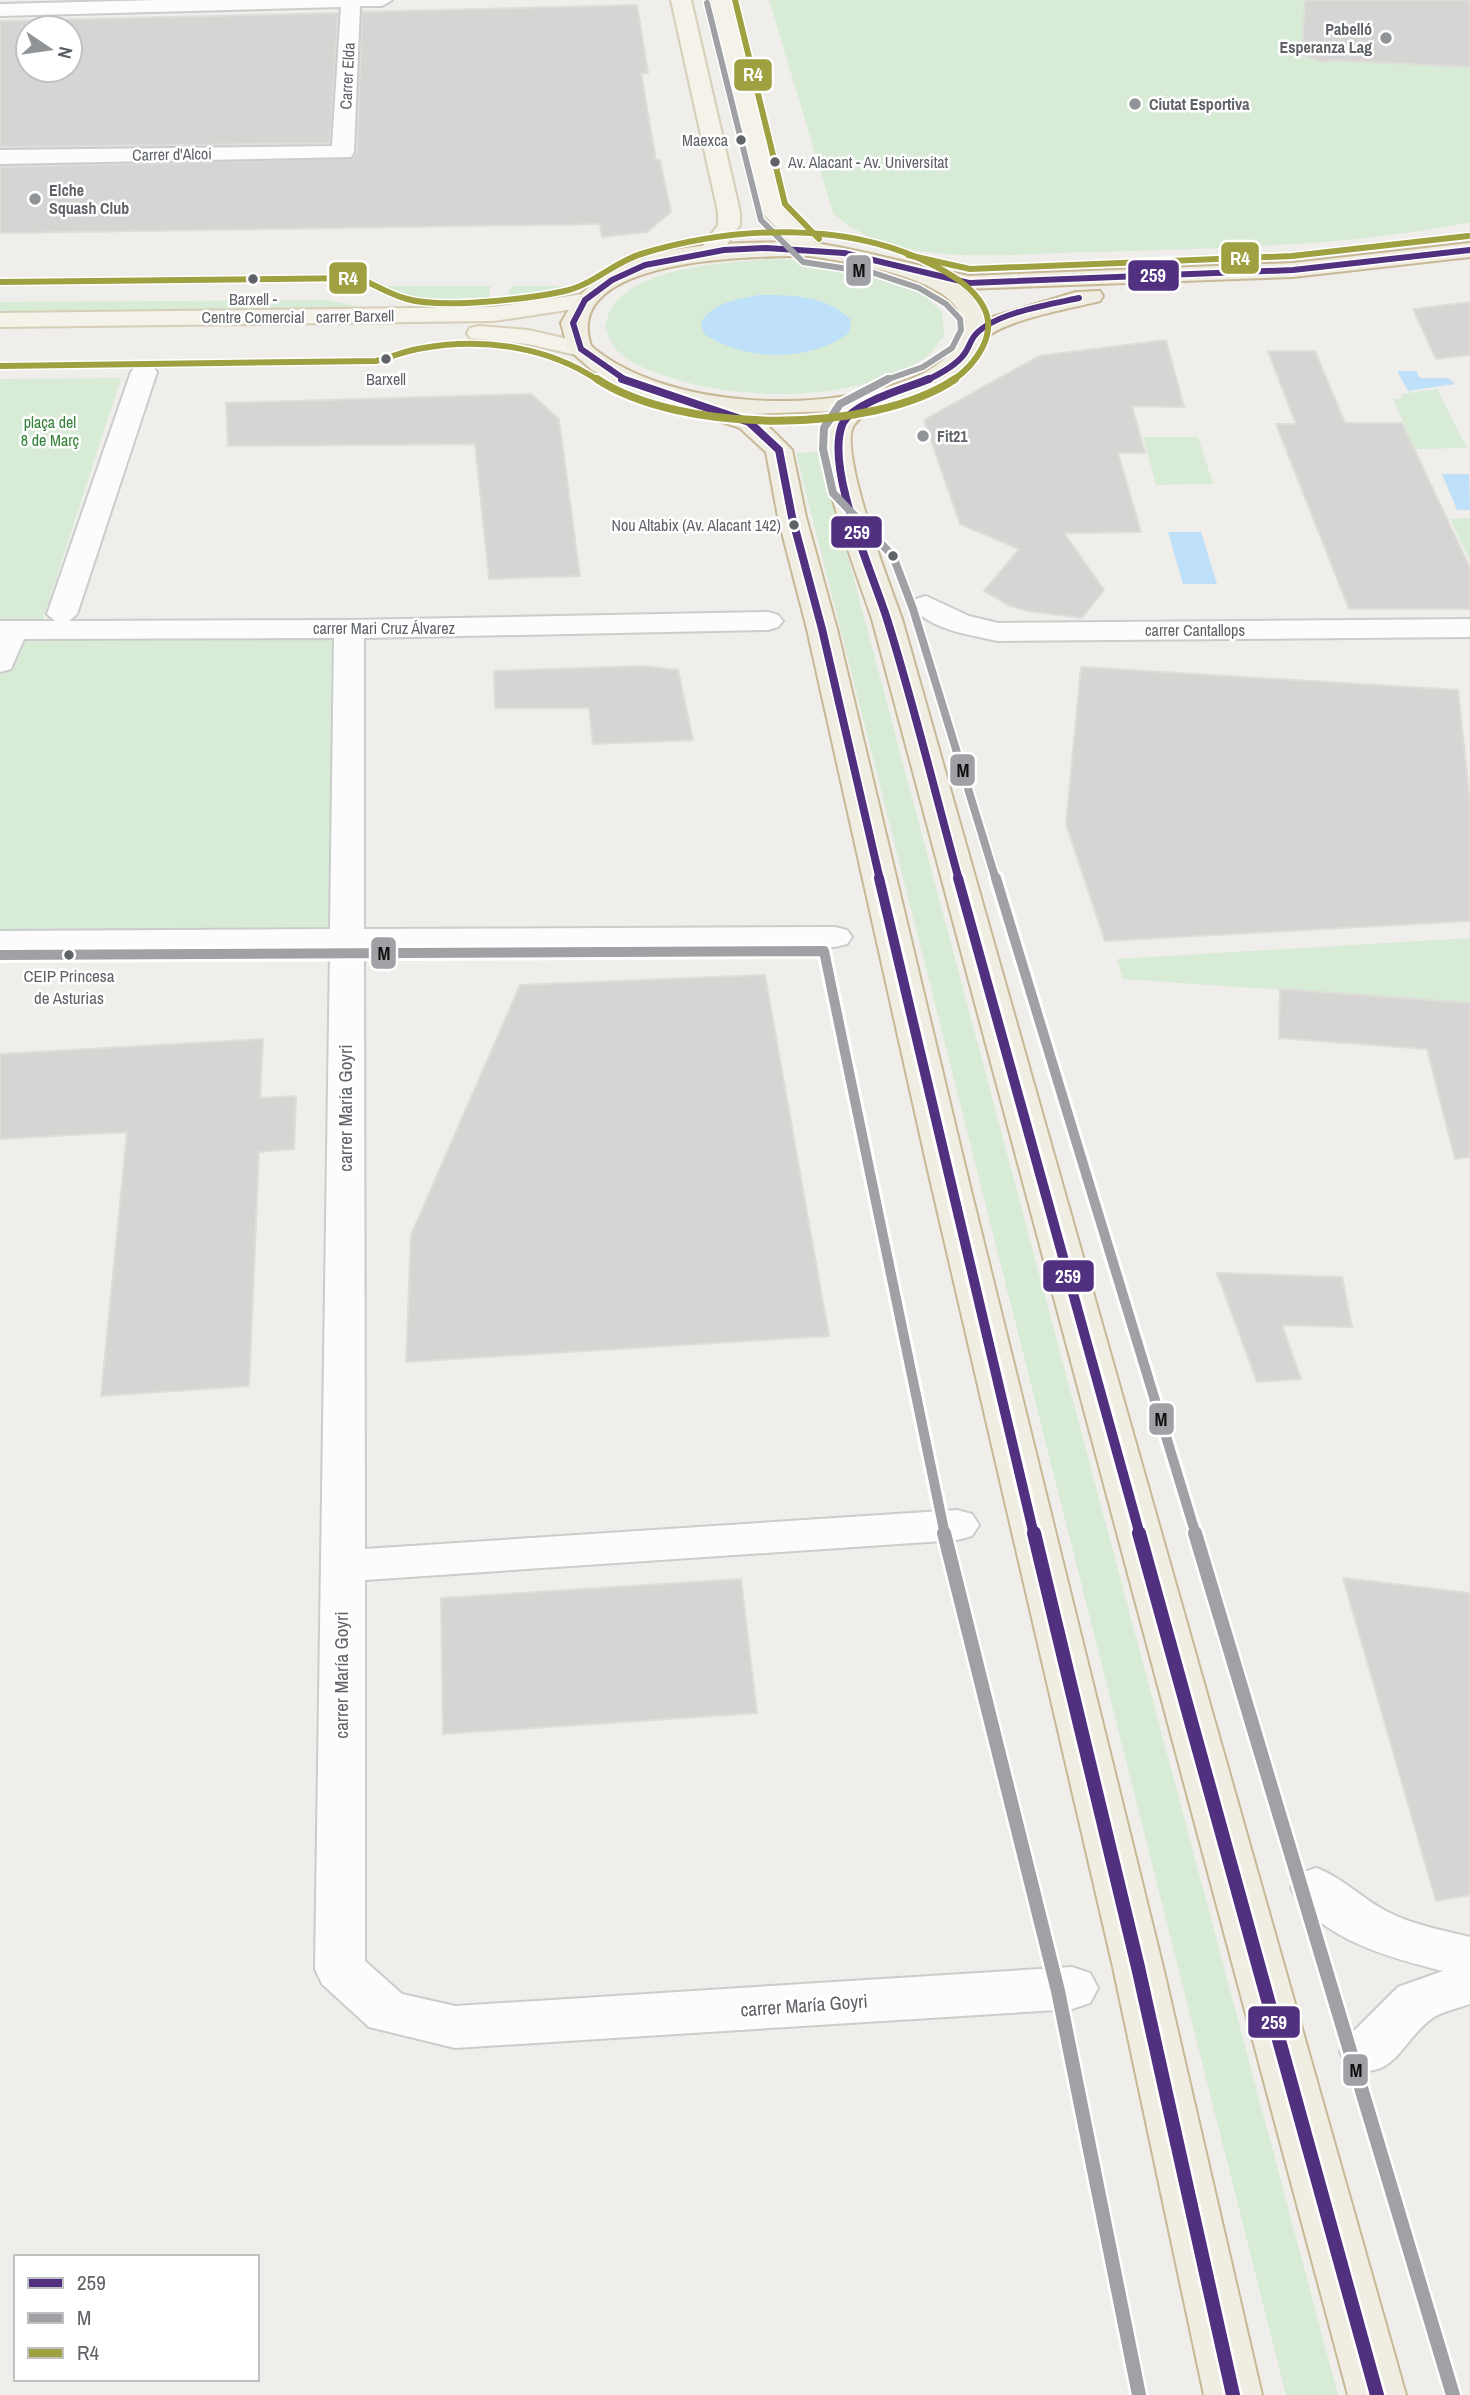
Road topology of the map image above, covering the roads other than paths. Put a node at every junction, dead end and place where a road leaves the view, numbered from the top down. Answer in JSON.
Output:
{"nodes":[{"id":1,"x":351,"y":0,"type":"edge"},
{"id":2,"x":382,"y":0,"type":"edge"},
{"id":3,"x":681,"y":0,"type":"edge"},
{"id":4,"x":721,"y":0,"type":"edge"},
{"id":5,"x":105,"y":4,"type":"edge"},
{"id":6,"x":0,"y":10,"type":"edge"},
{"id":7,"x":343,"y":152,"type":"joint"},
{"id":8,"x":0,"y":157,"type":"edge"},
{"id":9,"x":712,"y":250,"type":"junction"},
{"id":10,"x":809,"y":250,"type":"junction"},
{"id":11,"x":1470,"y":250,"type":"edge"},
{"id":12,"x":1470,"y":268,"type":"edge"},
{"id":13,"x":925,"y":275,"type":"junction"},
{"id":14,"x":584,"y":301,"type":"junction"},
{"id":15,"x":0,"y":320,"type":"edge"},
{"id":16,"x":976,"y":332,"type":"junction"},
{"id":17,"x":0,"y":336,"type":"edge"},
{"id":18,"x":581,"y":349,"type":"junction"},
{"id":19,"x":144,"y":372,"type":"dead end"},
{"id":20,"x":883,"y":396,"type":"junction"},
{"id":21,"x":681,"y":398,"type":"junction"},
{"id":22,"x":926,"y":605,"type":"dead end"},
{"id":23,"x":62,"y":614,"type":"dead end"},
{"id":24,"x":768,"y":621,"type":"dead end"},
{"id":25,"x":1470,"y":628,"type":"edge"},
{"id":26,"x":349,"y":629,"type":"junction"},
{"id":27,"x":6,"y":630,"type":"edge"},
{"id":28,"x":0,"y":663,"type":"edge"},
{"id":29,"x":835,"y":937,"type":"dead end"},
{"id":30,"x":346,"y":939,"type":"junction"},
{"id":31,"x":0,"y":941,"type":"edge"},
{"id":32,"x":957,"y":1525,"type":"dead end"},
{"id":33,"x":341,"y":1566,"type":"junction"},
{"id":34,"x":1317,"y":1888,"type":"dead end"},
{"id":35,"x":1470,"y":1958,"type":"edge"},
{"id":36,"x":1470,"y":1983,"type":"edge"},
{"id":37,"x":1072,"y":1987,"type":"dead end"},
{"id":38,"x":1366,"y":2052,"type":"dead end"},
{"id":39,"x":1233,"y":2395,"type":"edge"},
{"id":40,"x":1377,"y":2395,"type":"edge"}],
"edges":[{"from":1,"to":2,"type":"street"},
{"from":1,"to":5,"type":"street"},
{"from":1,"to":7,"type":"street","name":"Carrer Elda"},
{"from":3,"to":9,"type":"main road"},
{"from":4,"to":10,"type":"main road"},
{"from":5,"to":6,"type":"street"},
{"from":7,"to":8,"type":"street","name":"Carrer d'Alcoi"},
{"from":9,"to":10,"type":"highway"},
{"from":9,"to":14,"type":"highway"},
{"from":10,"to":13,"type":"highway"},
{"from":11,"to":13,"type":"highway"},
{"from":12,"to":16,"type":"highway"},
{"from":13,"to":16,"type":"highway"},
{"from":14,"to":15,"type":"main road","name":"carrer Barxell"},
{"from":14,"to":18,"type":"highway"},
{"from":16,"to":20,"type":"highway"},
{"from":17,"to":18,"type":"main road","name":"carrer Barxell"},
{"from":18,"to":21,"type":"highway"},
{"from":19,"to":23,"type":"street"},
{"from":20,"to":21,"type":"highway"},
{"from":20,"to":40,"type":"highway"},
{"from":21,"to":39,"type":"highway"},
{"from":22,"to":25,"type":"street","name":"carrer Cantallops"},
{"from":24,"to":26,"type":"street","name":"carrer Mari Cruz Álvarez"},
{"from":26,"to":27,"type":"street","name":"carrer Mari Cruz Álvarez"},
{"from":26,"to":30,"type":"street","name":"carrer María Goyri"},
{"from":27,"to":28,"type":"street"},
{"from":29,"to":30,"type":"street"},
{"from":30,"to":31,"type":"street"},
{"from":30,"to":33,"type":"street","name":"carrer María Goyri"},
{"from":32,"to":33,"type":"street"},
{"from":33,"to":37,"type":"street","name":"carrer María Goyri"},
{"from":34,"to":35,"type":"street"},
{"from":36,"to":38,"type":"street"}]}
